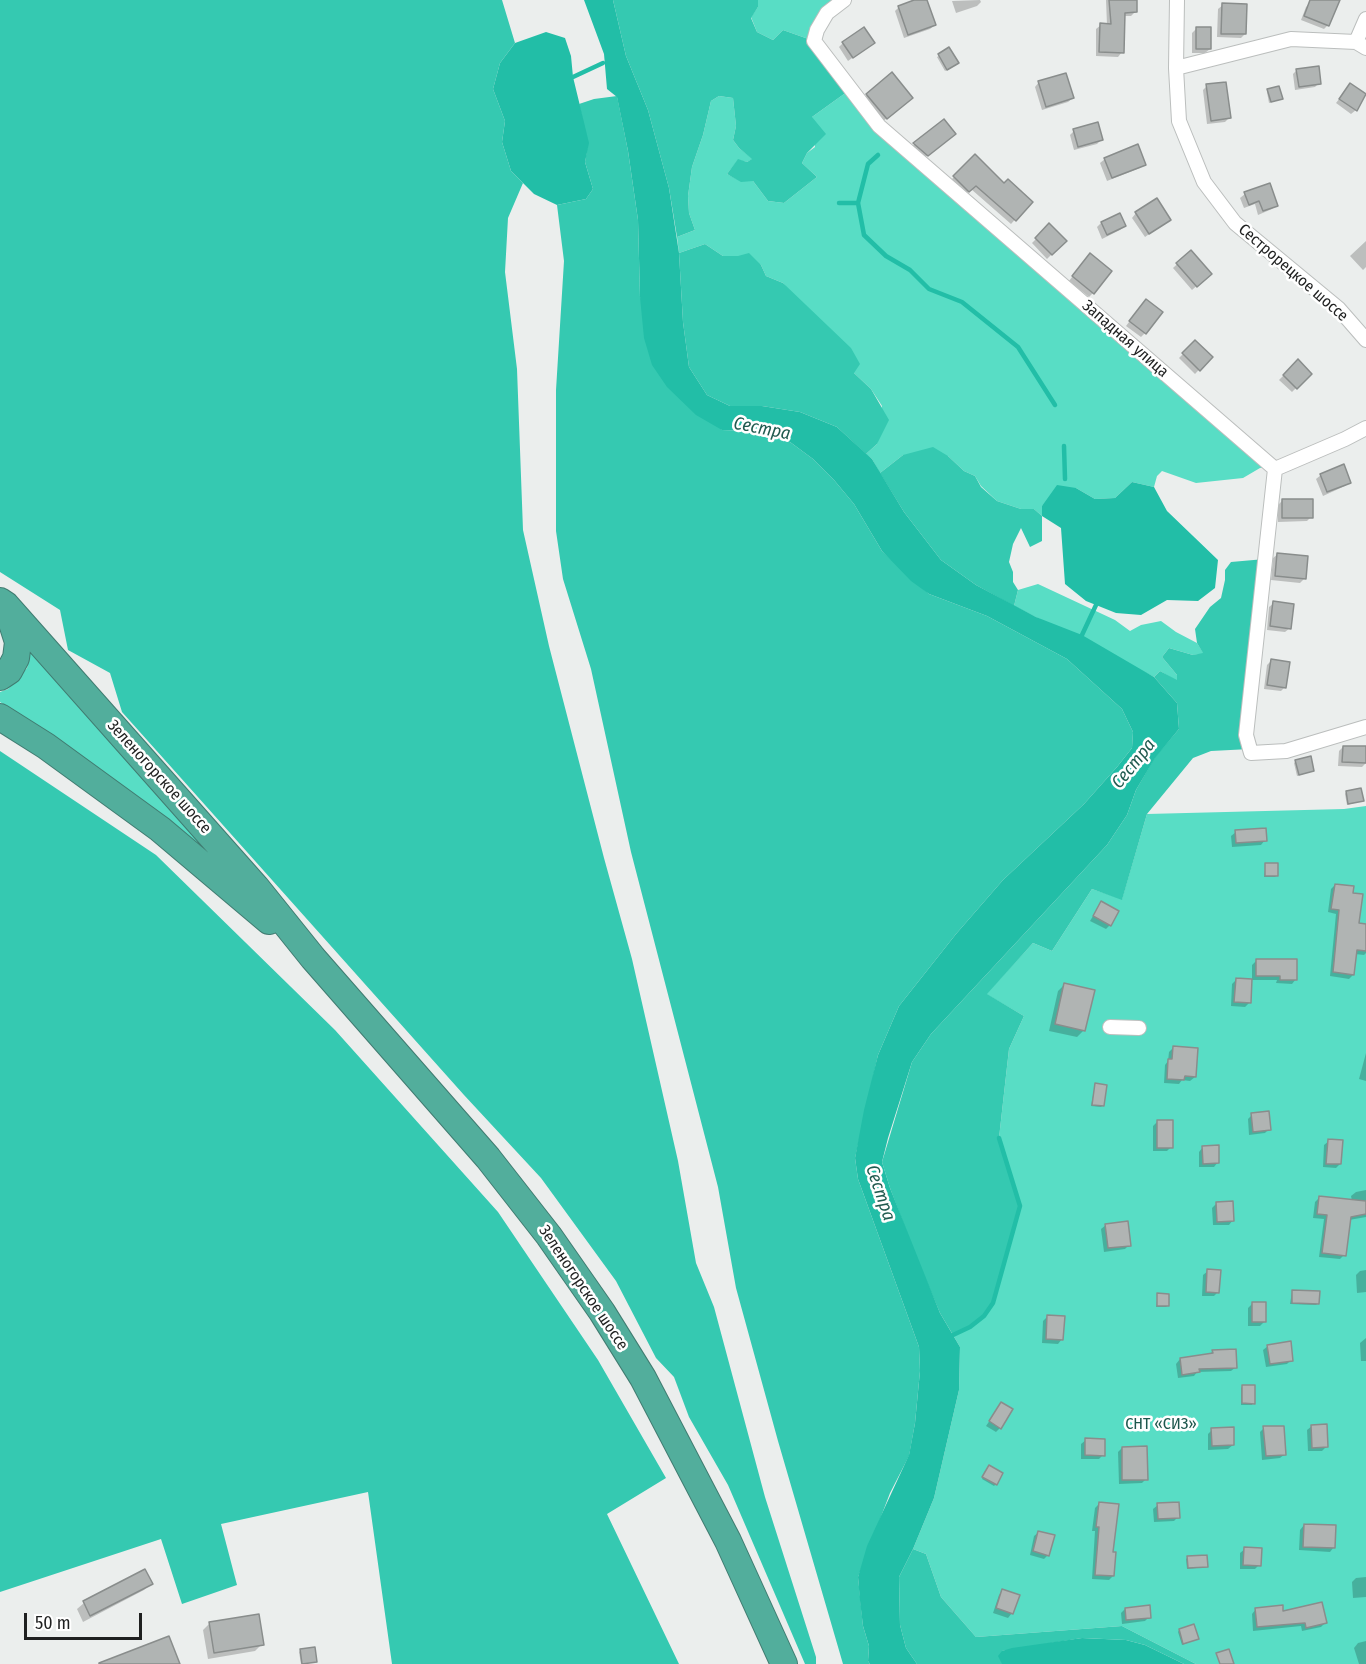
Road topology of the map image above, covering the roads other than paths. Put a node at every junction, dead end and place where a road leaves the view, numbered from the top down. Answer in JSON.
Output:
{"nodes":[{"id":1,"x":844,"y":0,"type":"edge"},
{"id":2,"x":1178,"y":0,"type":"edge"},
{"id":3,"x":1366,"y":19,"type":"edge"},
{"id":4,"x":1361,"y":45,"type":"edge"},
{"id":5,"x":1176,"y":68,"type":"junction"},
{"id":6,"x":1366,"y":340,"type":"edge"},
{"id":7,"x":1366,"y":428,"type":"edge"},
{"id":8,"x":1275,"y":469,"type":"junction"},
{"id":9,"x":3,"y":603,"type":"edge"},
{"id":10,"x":0,"y":677,"type":"edge"},
{"id":11,"x":0,"y":717,"type":"edge"},
{"id":12,"x":1366,"y":727,"type":"edge"},
{"id":13,"x":313,"y":958,"type":"junction"},
{"id":14,"x":1110,"y":1027,"type":"dead end"},
{"id":15,"x":1139,"y":1028,"type":"dead end"},
{"id":16,"x":784,"y":1664,"type":"edge"}],
"edges":[{"from":1,"to":8,"type":"street","name":"Западная улица"},
{"from":2,"to":5,"type":"street","name":"Сестрорецкое шоссе"},
{"from":3,"to":4,"type":"street"},
{"from":4,"to":5,"type":"street"},
{"from":5,"to":6,"type":"street","name":"Сестрорецкое шоссе"},
{"from":7,"to":8,"type":"street"},
{"from":8,"to":12,"type":"street"},
{"from":9,"to":10,"type":"highway"},
{"from":9,"to":13,"type":"highway","name":"Зеленогорское шоссе"},
{"from":11,"to":13,"type":"highway","name":"Зеленогорское шоссе"},
{"from":13,"to":16,"type":"highway","name":"Зеленогорское шоссе"},
{"from":14,"to":15,"type":"street"}]}
